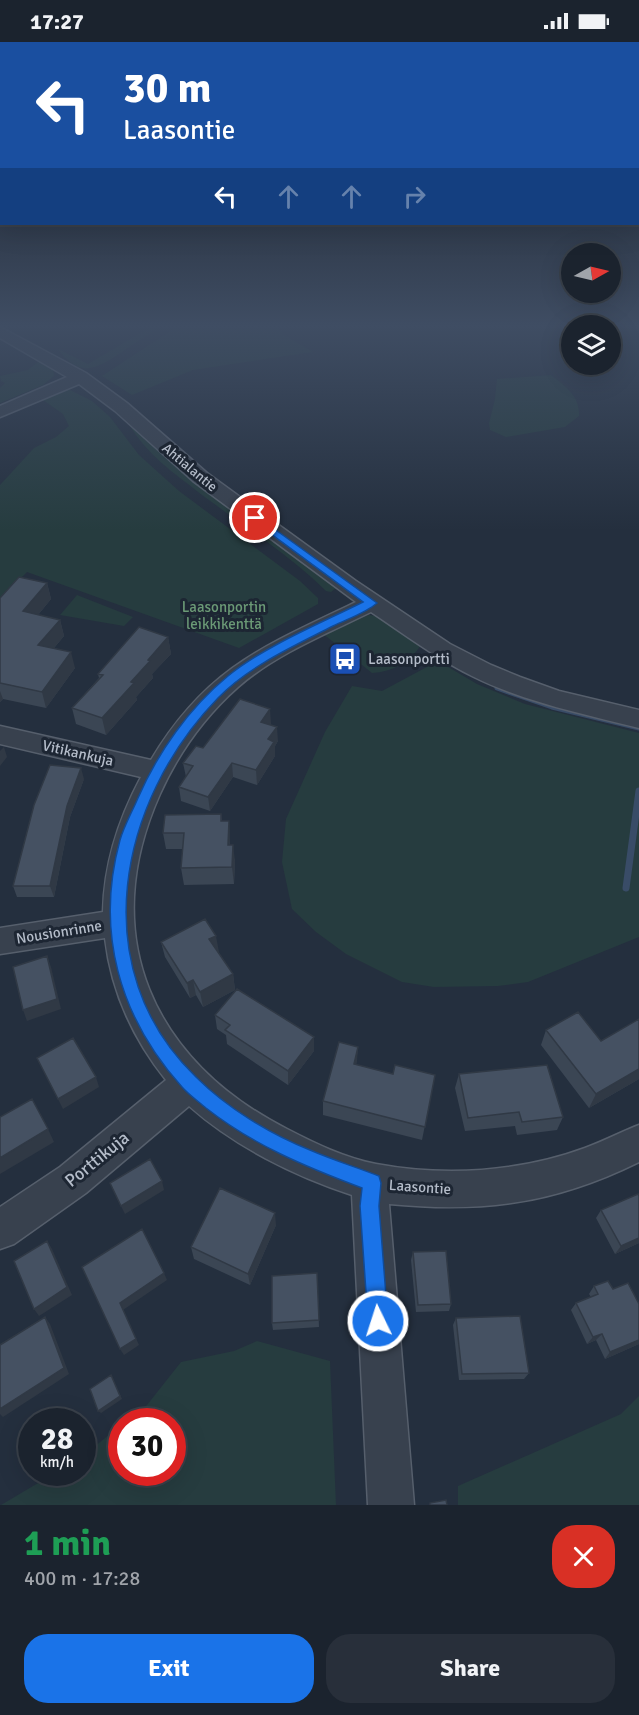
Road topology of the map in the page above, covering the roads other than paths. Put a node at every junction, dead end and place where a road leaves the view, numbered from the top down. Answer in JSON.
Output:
{"nodes":[{"id":1,"x":41,"y":394,"type":"edge"},
{"id":2,"x":104,"y":394,"type":"edge"},
{"id":3,"x":0,"y":412,"type":"edge"},
{"id":4,"x":371,"y":603,"type":"junction"},
{"id":5,"x":639,"y":719,"type":"edge"},
{"id":6,"x":0,"y":735,"type":"edge"},
{"id":7,"x":156,"y":771,"type":"junction"},
{"id":8,"x":117,"y":923,"type":"junction"},
{"id":9,"x":0,"y":941,"type":"edge"},
{"id":10,"x":189,"y":1083,"type":"junction"},
{"id":11,"x":639,"y":1143,"type":"edge"},
{"id":12,"x":372,"y":1183,"type":"junction"},
{"id":13,"x":0,"y":1230,"type":"edge"},
{"id":14,"x":391,"y":1505,"type":"edge"}],
"edges":[{"from":1,"to":3,"type":"street"},
{"from":2,"to":4,"type":"street","name":"Ahtialantie"},
{"from":4,"to":5,"type":"street","name":"Ahtialantie"},
{"from":4,"to":7,"type":"street","name":"Laasontie"},
{"from":6,"to":7,"type":"street","name":"Vitikankuja"},
{"from":7,"to":8,"type":"street","name":"Laasontie"},
{"from":8,"to":9,"type":"street","name":"Nousionrinne"},
{"from":8,"to":10,"type":"street","name":"Laasontie"},
{"from":10,"to":12,"type":"street","name":"Laasontie"},
{"from":10,"to":13,"type":"street","name":"Porttikuja"},
{"from":11,"to":12,"type":"street","name":"Laasontie"},
{"from":12,"to":14,"type":"street"}]}
